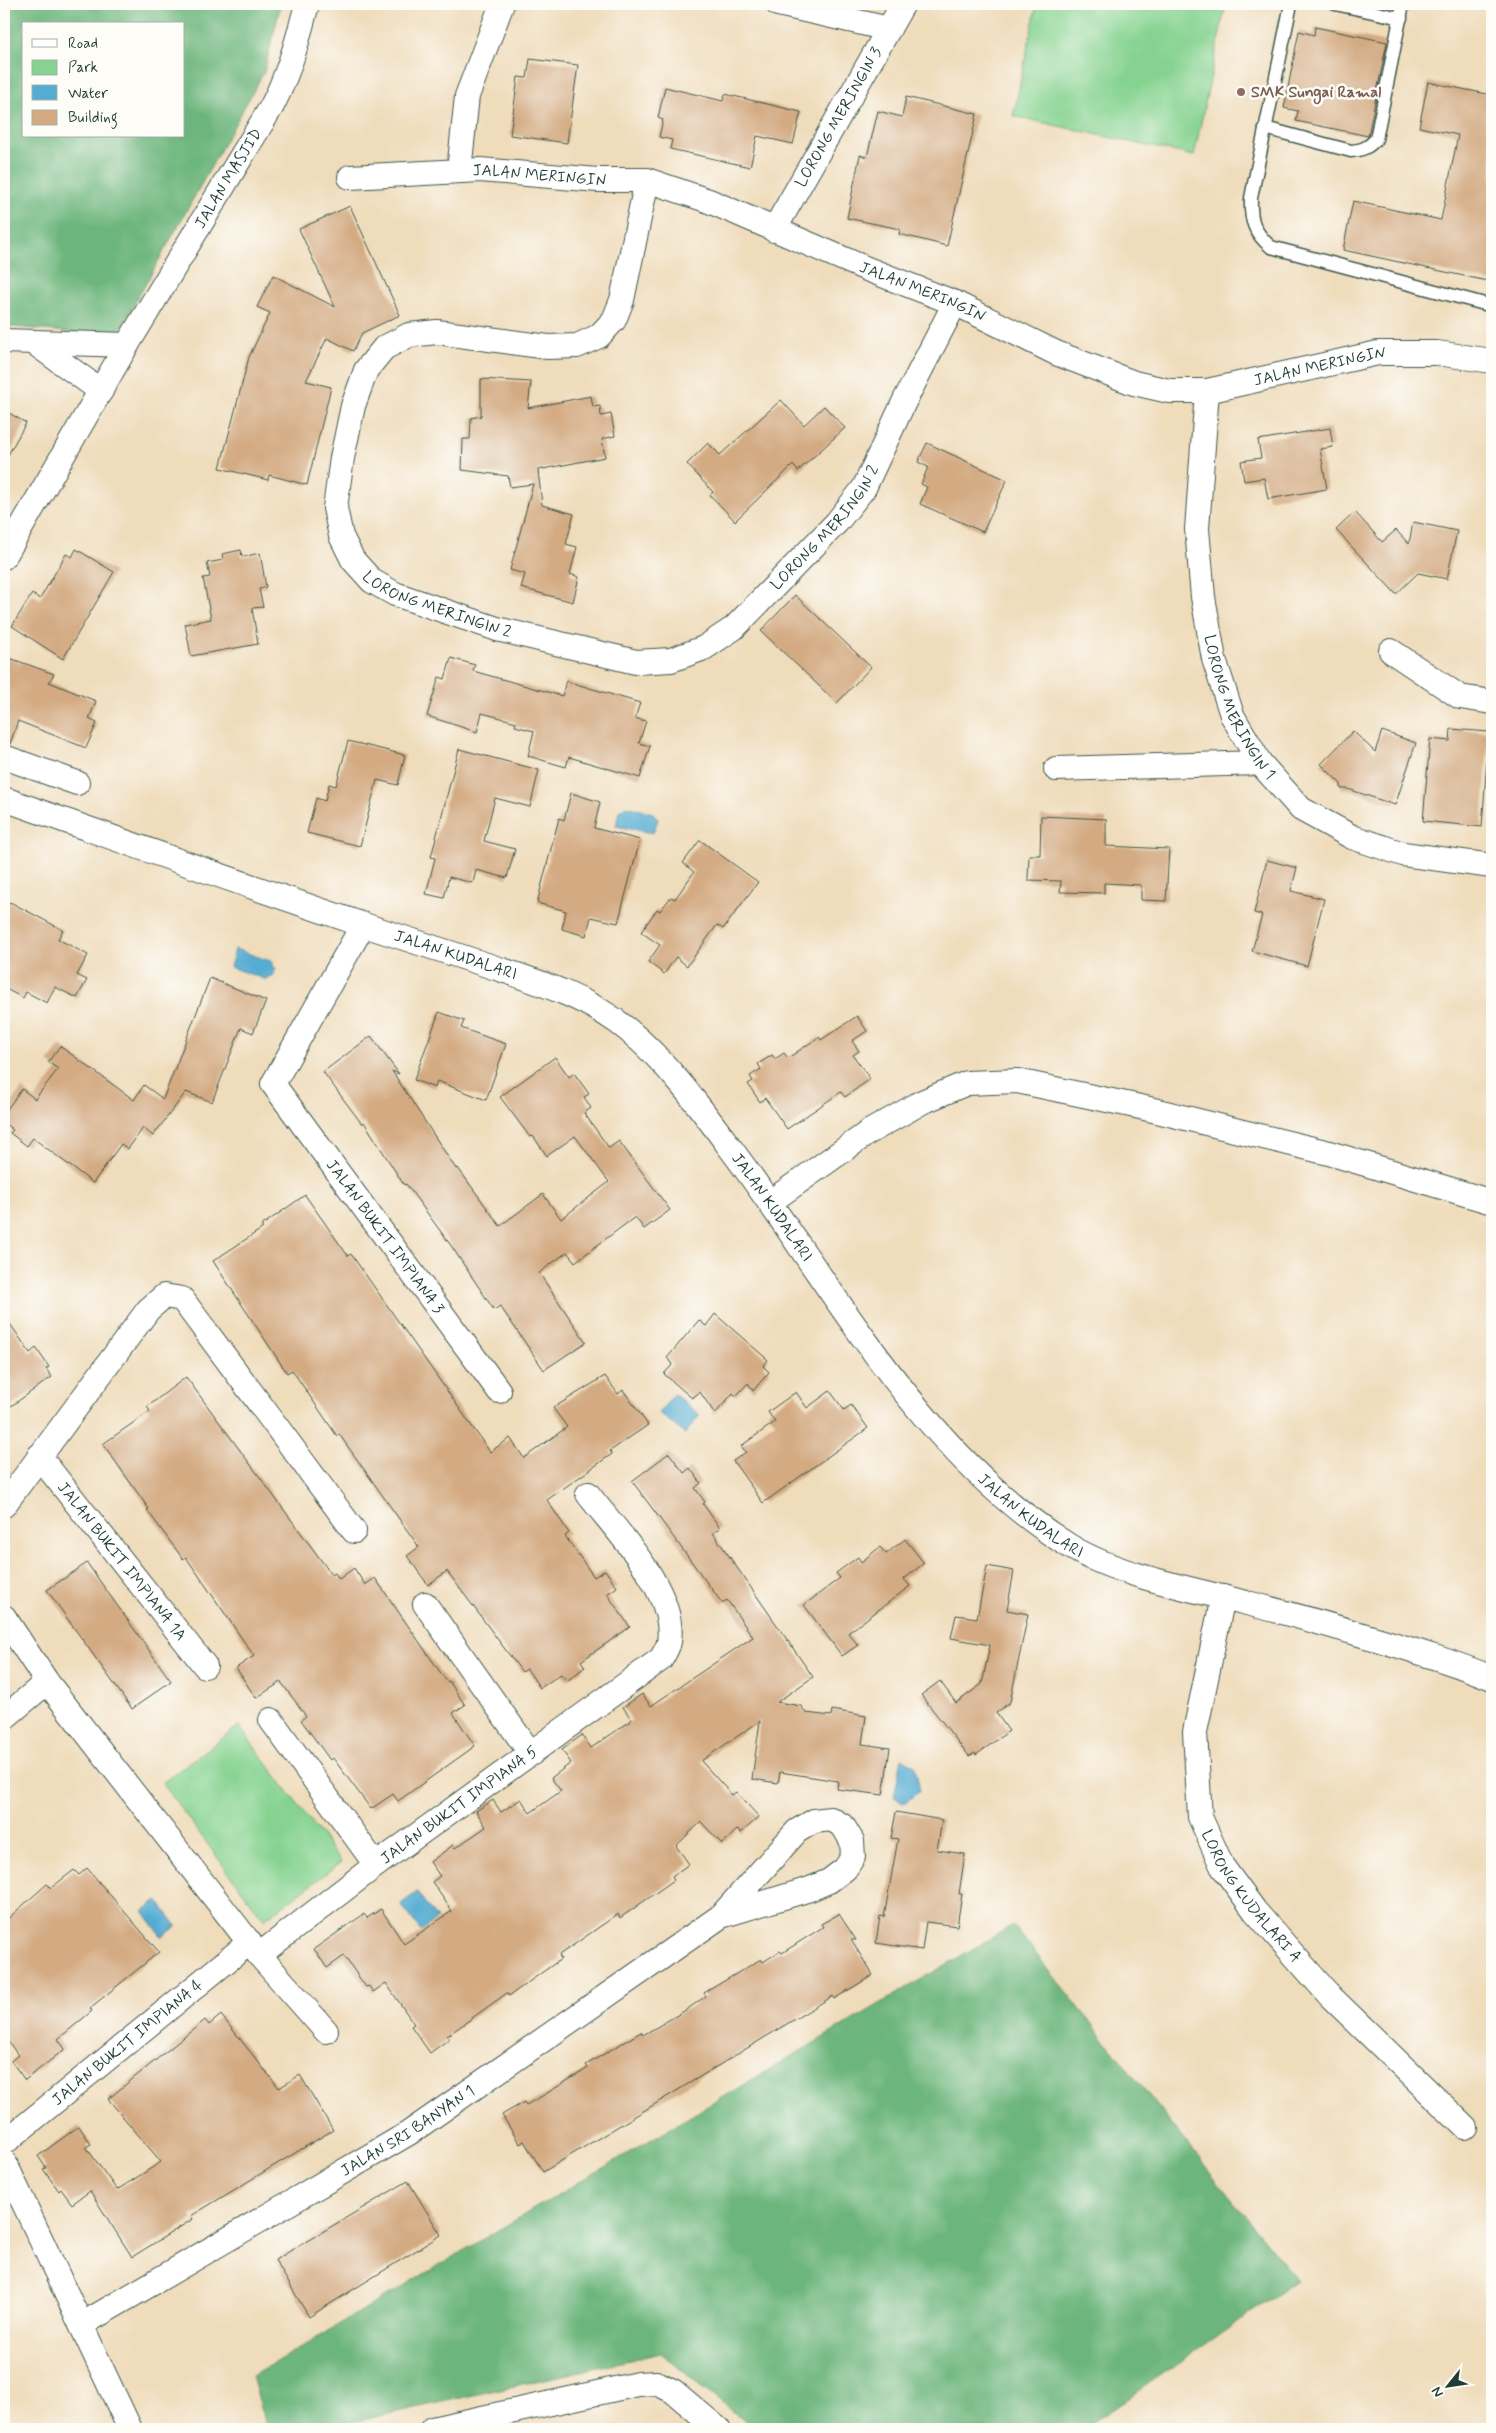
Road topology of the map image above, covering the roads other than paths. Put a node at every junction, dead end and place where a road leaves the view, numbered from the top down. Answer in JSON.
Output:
{"nodes":[{"id":1,"x":307,"y":4,"type":"edge"},
{"id":2,"x":502,"y":4,"type":"edge"},
{"id":3,"x":778,"y":4,"type":"edge"},
{"id":4,"x":903,"y":4,"type":"edge"},
{"id":5,"x":1291,"y":4,"type":"edge"},
{"id":6,"x":1335,"y":4,"type":"edge"},
{"id":7,"x":1404,"y":4,"type":"edge"},
{"id":8,"x":1400,"y":18,"type":"junction"},
{"id":9,"x":889,"y":28,"type":"junction"},
{"id":10,"x":1265,"y":128,"type":"junction"},
{"id":11,"x":459,"y":171,"type":"junction"},
{"id":12,"x":350,"y":176,"type":"dead end"},
{"id":13,"x":647,"y":180,"type":"junction"},
{"id":14,"x":774,"y":230,"type":"junction"},
{"id":15,"x":955,"y":303,"type":"junction"},
{"id":16,"x":1492,"y":306,"type":"edge"},
{"id":17,"x":4,"y":341,"type":"edge"},
{"id":18,"x":32,"y":342,"type":"junction"},
{"id":19,"x":128,"y":345,"type":"junction"},
{"id":20,"x":1492,"y":361,"type":"edge"},
{"id":21,"x":101,"y":391,"type":"junction"},
{"id":22,"x":1207,"y":391,"type":"junction"},
{"id":23,"x":4,"y":557,"type":"edge"},
{"id":24,"x":1391,"y":651,"type":"dead end"},
{"id":25,"x":1492,"y":702,"type":"edge"},
{"id":26,"x":4,"y":757,"type":"edge"},
{"id":27,"x":1260,"y":763,"type":"junction"},
{"id":28,"x":1056,"y":769,"type":"dead end"},
{"id":29,"x":77,"y":783,"type":"dead end"},
{"id":30,"x":4,"y":799,"type":"edge"},
{"id":31,"x":1492,"y":866,"type":"edge"},
{"id":32,"x":363,"y":925,"type":"junction"},
{"id":33,"x":770,"y":1202,"type":"junction"},
{"id":34,"x":1492,"y":1202,"type":"edge"},
{"id":35,"x":499,"y":1391,"type":"dead end"},
{"id":36,"x":39,"y":1456,"type":"junction"},
{"id":37,"x":588,"y":1494,"type":"dead end"},
{"id":38,"x":4,"y":1505,"type":"edge"},
{"id":39,"x":354,"y":1531,"type":"dead end"},
{"id":40,"x":1223,"y":1597,"type":"junction"},
{"id":41,"x":425,"y":1604,"type":"dead end"},
{"id":42,"x":4,"y":1617,"type":"edge"},
{"id":43,"x":205,"y":1666,"type":"dead end"},
{"id":44,"x":1492,"y":1678,"type":"edge"},
{"id":45,"x":47,"y":1682,"type":"junction"},
{"id":46,"x":4,"y":1718,"type":"edge"},
{"id":47,"x":271,"y":1720,"type":"dead end"},
{"id":48,"x":531,"y":1754,"type":"junction"},
{"id":49,"x":376,"y":1865,"type":"junction"},
{"id":50,"x":722,"y":1916,"type":"junction"},
{"id":51,"x":254,"y":1949,"type":"junction"},
{"id":52,"x":326,"y":2031,"type":"dead end"},
{"id":53,"x":1465,"y":2128,"type":"dead end"},
{"id":54,"x":4,"y":2143,"type":"edge"},
{"id":55,"x":4,"y":2161,"type":"edge"},
{"id":56,"x":80,"y":2325,"type":"junction"},
{"id":57,"x":130,"y":2429,"type":"edge"},
{"id":58,"x":432,"y":2429,"type":"edge"},
{"id":59,"x":718,"y":2429,"type":"edge"}],
"edges":[{"from":1,"to":19,"type":"street","name":"JALAN MASJID"},
{"from":2,"to":11,"type":"street"},
{"from":3,"to":9,"type":"street"},
{"from":4,"to":9,"type":"street","name":"LORONG MERINGIN 3"},
{"from":5,"to":10,"type":"lane"},
{"from":6,"to":8,"type":"lane"},
{"from":7,"to":8,"type":"lane"},
{"from":8,"to":10,"type":"lane"},
{"from":9,"to":14,"type":"street","name":"LORONG MERINGIN 3"},
{"from":10,"to":16,"type":"lane"},
{"from":11,"to":12,"type":"street","name":"JALAN MERINGIN"},
{"from":11,"to":13,"type":"street","name":"JALAN MERINGIN"},
{"from":13,"to":14,"type":"street","name":"JALAN MERINGIN"},
{"from":13,"to":15,"type":"street","name":"LORONG MERINGIN 2"},
{"from":14,"to":15,"type":"street","name":"JALAN MERINGIN"},
{"from":15,"to":22,"type":"street","name":"JALAN MERINGIN"},
{"from":17,"to":18,"type":"street"},
{"from":18,"to":19,"type":"street"},
{"from":18,"to":21,"type":"street"},
{"from":19,"to":21,"type":"street","name":"JALAN MASJID"},
{"from":20,"to":22,"type":"street","name":"JALAN MERINGIN"},
{"from":21,"to":23,"type":"street","name":"JALAN MASJID"},
{"from":22,"to":27,"type":"street","name":"LORONG MERINGIN 1"},
{"from":24,"to":25,"type":"street"},
{"from":26,"to":29,"type":"street"},
{"from":27,"to":28,"type":"street"},
{"from":27,"to":31,"type":"street","name":"LORONG MERINGIN 1"},
{"from":30,"to":32,"type":"street","name":"JALAN KUDALARI"},
{"from":32,"to":33,"type":"street","name":"JALAN KUDALARI"},
{"from":32,"to":35,"type":"street","name":"JALAN BUKIT IMPIANA 3"},
{"from":33,"to":34,"type":"street"},
{"from":33,"to":40,"type":"street","name":"JALAN KUDALARI"},
{"from":36,"to":38,"type":"street"},
{"from":36,"to":39,"type":"street"},
{"from":36,"to":43,"type":"street","name":"JALAN BUKIT IMPIANA 1A"},
{"from":37,"to":48,"type":"street","name":"JALAN BUKIT IMPIANA 5"},
{"from":40,"to":44,"type":"street","name":"JALAN KUDALARI"},
{"from":40,"to":53,"type":"street","name":"LORONG KUDALARI A"},
{"from":41,"to":48,"type":"street"},
{"from":42,"to":45,"type":"street"},
{"from":45,"to":46,"type":"street"},
{"from":45,"to":51,"type":"street"},
{"from":47,"to":49,"type":"street"},
{"from":48,"to":49,"type":"street","name":"JALAN BUKIT IMPIANA 5"},
{"from":49,"to":51,"type":"street","name":"JALAN BUKIT IMPIANA 5"},
{"from":50,"to":50,"type":"street","name":"JALAN SRI BANYAN 1"},
{"from":50,"to":56,"type":"street","name":"JALAN SRI BANYAN 1"},
{"from":51,"to":52,"type":"street"},
{"from":51,"to":54,"type":"street","name":"JALAN BUKIT IMPIANA 4"},
{"from":55,"to":56,"type":"street"},
{"from":56,"to":57,"type":"street"},
{"from":58,"to":59,"type":"street"}]}
